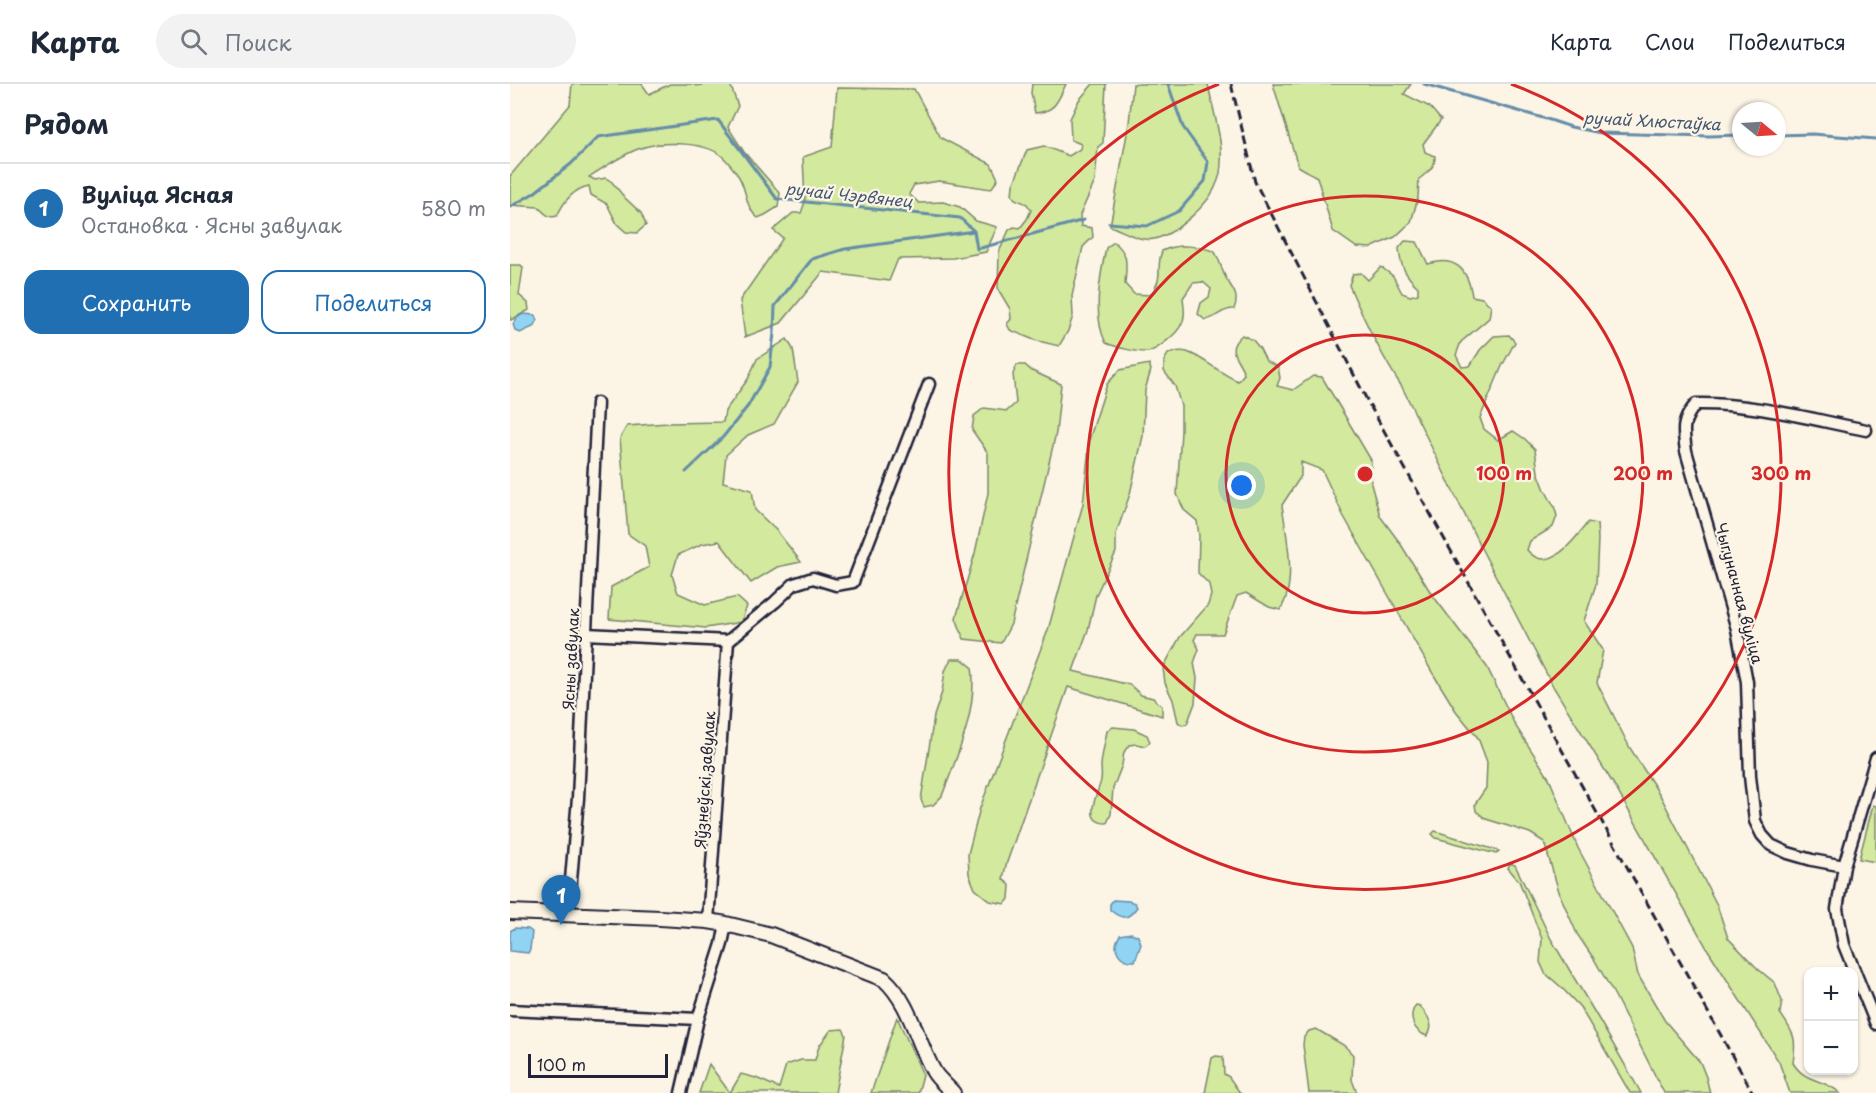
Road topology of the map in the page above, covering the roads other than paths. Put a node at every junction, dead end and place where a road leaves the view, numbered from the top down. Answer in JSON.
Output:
{"nodes":[{"id":1,"x":929,"y":384,"type":"dead end"},
{"id":2,"x":597,"y":403,"type":"dead end"},
{"id":3,"x":1866,"y":430,"type":"dead end"},
{"id":4,"x":586,"y":634,"type":"junction"},
{"id":5,"x":728,"y":641,"type":"junction"},
{"id":6,"x":1876,"y":758,"type":"edge"},
{"id":7,"x":1844,"y":866,"type":"junction"},
{"id":8,"x":510,"y":912,"type":"edge"},
{"id":9,"x":568,"y":915,"type":"junction"},
{"id":10,"x":708,"y":921,"type":"junction"},
{"id":11,"x":726,"y":924,"type":"junction"},
{"id":12,"x":510,"y":1010,"type":"edge"},
{"id":13,"x":698,"y":1019,"type":"junction"},
{"id":14,"x":1876,"y":1024,"type":"edge"},
{"id":15,"x":681,"y":1093,"type":"edge"},
{"id":16,"x":953,"y":1093,"type":"edge"}],
"edges":[{"from":1,"to":5,"type":"street"},
{"from":2,"to":4,"type":"street","name":"Ясны завулак"},
{"from":3,"to":7,"type":"street","name":"Чыгуначная вуліца"},
{"from":4,"to":5,"type":"street"},
{"from":4,"to":9,"type":"street","name":"Ясны завулак"},
{"from":5,"to":10,"type":"street","name":"Яўзнеўскі завулак"},
{"from":6,"to":7,"type":"street"},
{"from":7,"to":14,"type":"street"},
{"from":8,"to":9,"type":"street"},
{"from":9,"to":10,"type":"street"},
{"from":10,"to":11,"type":"street"},
{"from":11,"to":13,"type":"street"},
{"from":11,"to":16,"type":"street"},
{"from":12,"to":13,"type":"street"},
{"from":13,"to":15,"type":"street"}]}
